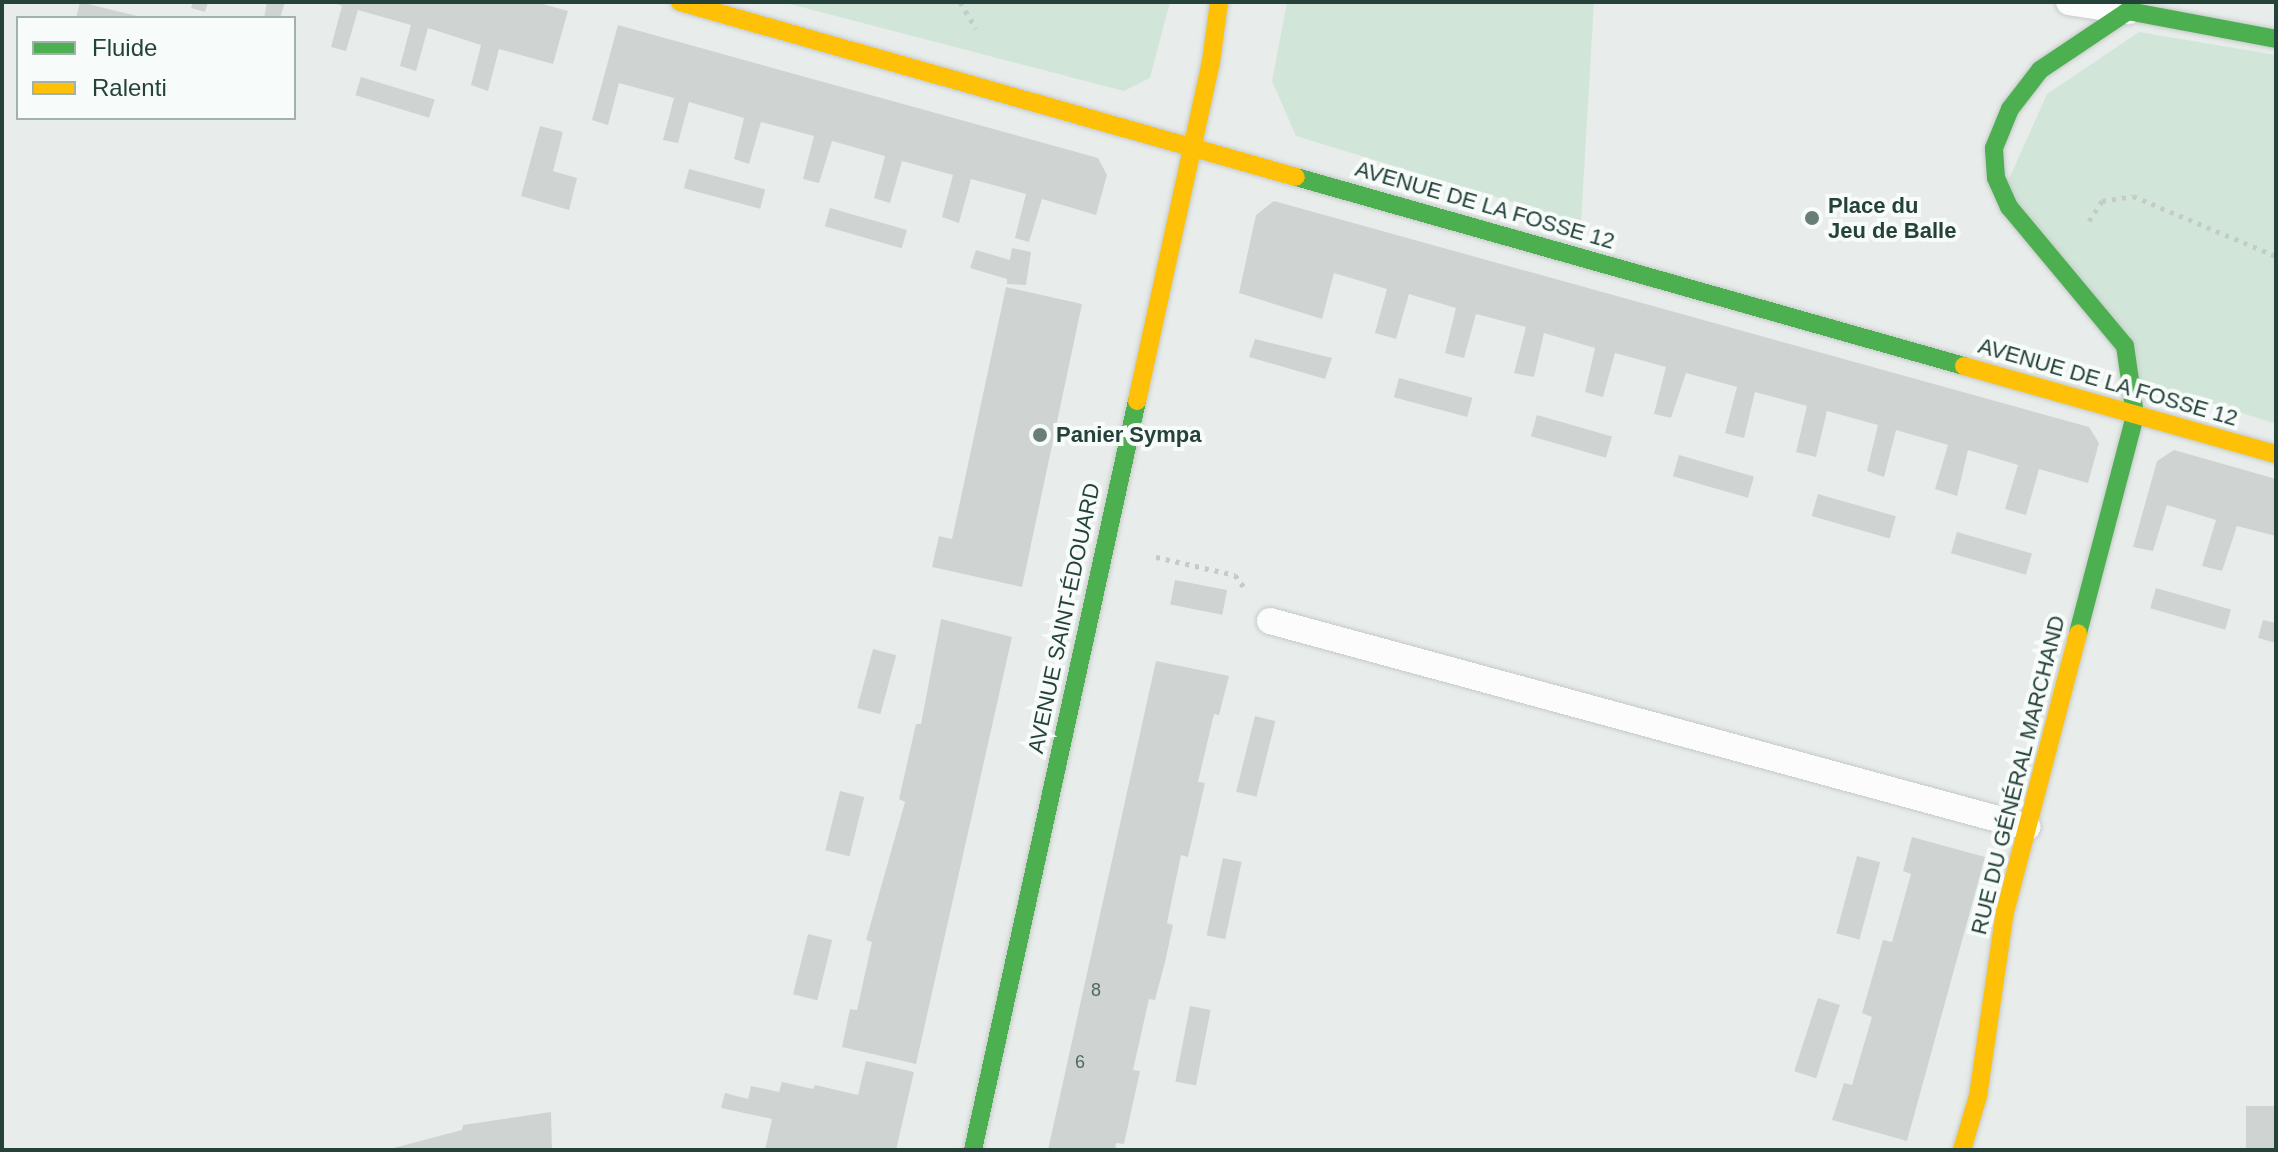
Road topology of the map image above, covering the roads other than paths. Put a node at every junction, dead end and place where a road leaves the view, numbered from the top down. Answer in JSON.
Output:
{"nodes":[{"id":1,"x":680,"y":2,"type":"edge"},
{"id":2,"x":1219,"y":2,"type":"edge"},
{"id":3,"x":2069,"y":2,"type":"edge"},
{"id":4,"x":2128,"y":11,"type":"junction"},
{"id":5,"x":2276,"y":39,"type":"edge"},
{"id":6,"x":1191,"y":148,"type":"junction"},
{"id":7,"x":2135,"y":415,"type":"junction"},
{"id":8,"x":2276,"y":454,"type":"edge"},
{"id":9,"x":1270,"y":621,"type":"road end"},
{"id":10,"x":2027,"y":827,"type":"junction"},
{"id":11,"x":973,"y":1150,"type":"edge"},
{"id":12,"x":1962,"y":1150,"type":"edge"}],
"edges":[{"from":1,"to":6,"type":"street","name":"AVENUE DE LA FOSSE 12"},
{"from":2,"to":6,"type":"street","name":"AVENUE SAINT-ÉDOUARD"},
{"from":3,"to":4,"type":"lane"},
{"from":4,"to":5,"type":"street"},
{"from":4,"to":7,"type":"street"},
{"from":6,"to":7,"type":"street","name":"AVENUE DE LA FOSSE 12"},
{"from":6,"to":11,"type":"street","name":"AVENUE SAINT-ÉDOUARD"},
{"from":7,"to":8,"type":"street","name":"AVENUE DE LA FOSSE 12"},
{"from":7,"to":10,"type":"street","name":"RUE DU GÉNÉRAL MARCHAND"},
{"from":9,"to":10,"type":"lane"},
{"from":10,"to":12,"type":"street","name":"RUE DU GÉNÉRAL MARCHAND"}]}
